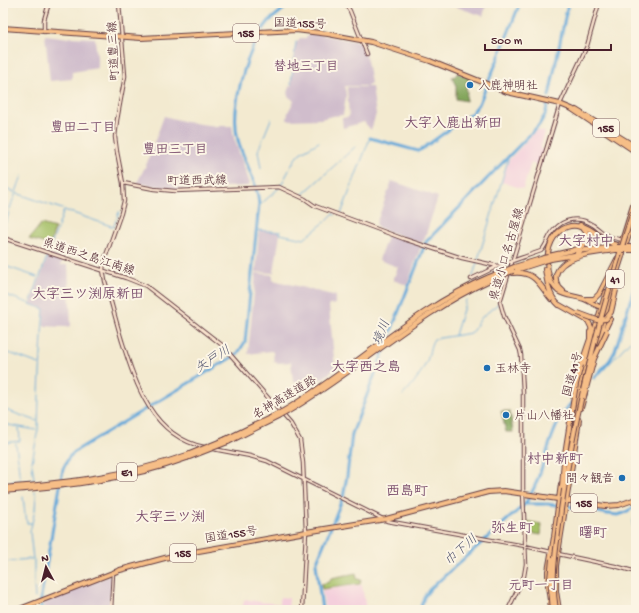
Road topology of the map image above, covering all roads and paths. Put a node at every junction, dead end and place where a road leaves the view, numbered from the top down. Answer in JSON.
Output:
{"nodes":[{"id":1,"x":49,"y":3,"type":"edge"},
{"id":2,"x":119,"y":3,"type":"edge"},
{"id":3,"x":345,"y":3,"type":"edge"},
{"id":4,"x":599,"y":3,"type":"edge"},
{"id":5,"x":3,"y":29,"type":"edge"},
{"id":6,"x":44,"y":32,"type":"junction"},
{"id":7,"x":122,"y":38,"type":"junction"},
{"id":8,"x":362,"y":40,"type":"junction"},
{"id":9,"x":367,"y":54,"type":"dead end"},
{"id":10,"x":560,"y":103,"type":"junction"},
{"id":11,"x":576,"y":110,"type":"junction"},
{"id":12,"x":595,"y":125,"type":"junction"},
{"id":13,"x":604,"y":130,"type":"junction"},
{"id":14,"x":636,"y":147,"type":"edge"},
{"id":15,"x":636,"y":153,"type":"edge"},
{"id":16,"x":123,"y":183,"type":"junction"},
{"id":17,"x":636,"y":196,"type":"edge"},
{"id":18,"x":636,"y":203,"type":"edge"},
{"id":19,"x":635,"y":213,"type":"edge"},
{"id":20,"x":3,"y":238,"type":"edge"},
{"id":21,"x":622,"y":240,"type":"junction"},
{"id":22,"x":627,"y":242,"type":"junction"},
{"id":23,"x":636,"y":246,"type":"edge"},
{"id":24,"x":616,"y":248,"type":"junction"},
{"id":25,"x":636,"y":250,"type":"edge"},
{"id":26,"x":547,"y":258,"type":"junction"},
{"id":27,"x":617,"y":259,"type":"junction"},
{"id":28,"x":512,"y":261,"type":"junction"},
{"id":29,"x":498,"y":266,"type":"junction"},
{"id":30,"x":103,"y":270,"type":"junction"},
{"id":31,"x":513,"y":270,"type":"junction"},
{"id":32,"x":490,"y":278,"type":"junction"},
{"id":33,"x":616,"y":278,"type":"junction"},
{"id":34,"x":471,"y":279,"type":"dead end"},
{"id":35,"x":572,"y":296,"type":"junction"},
{"id":36,"x":584,"y":299,"type":"junction"},
{"id":37,"x":559,"y":305,"type":"junction"},
{"id":38,"x":598,"y":306,"type":"dead end"},
{"id":39,"x":576,"y":314,"type":"junction"},
{"id":40,"x":597,"y":321,"type":"junction"},
{"id":41,"x":591,"y":344,"type":"junction"},
{"id":42,"x":596,"y":346,"type":"junction"},
{"id":43,"x":571,"y":448,"type":"junction"},
{"id":44,"x":304,"y":479,"type":"junction"},
{"id":45,"x":54,"y":485,"type":"junction"},
{"id":46,"x":563,"y":486,"type":"junction"},
{"id":47,"x":3,"y":488,"type":"edge"},
{"id":48,"x":3,"y":492,"type":"edge"},
{"id":49,"x":523,"y":493,"type":"junction"},
{"id":50,"x":560,"y":498,"type":"junction"},
{"id":51,"x":636,"y":498,"type":"edge"},
{"id":52,"x":566,"y":499,"type":"junction"},
{"id":53,"x":384,"y":519,"type":"junction"},
{"id":54,"x":306,"y":532,"type":"junction"},
{"id":55,"x":525,"y":546,"type":"junction"},
{"id":56,"x":551,"y":552,"type":"junction"},
{"id":57,"x":558,"y":554,"type":"junction"},
{"id":58,"x":113,"y":572,"type":"junction"},
{"id":59,"x":636,"y":572,"type":"edge"},
{"id":60,"x":17,"y":610,"type":"edge"},
{"id":61,"x":111,"y":610,"type":"edge"},
{"id":62,"x":302,"y":610,"type":"edge"},
{"id":63,"x":508,"y":610,"type":"edge"},
{"id":64,"x":555,"y":610,"type":"edge"}],
"edges":[{"from":1,"to":6,"type":"street"},
{"from":2,"to":7,"type":"street","name":"町道豊三線"},
{"from":3,"to":8,"type":"street"},
{"from":4,"to":10,"type":"street","name":"県道小口名古屋線"},
{"from":5,"to":6,"type":"highway","name":"国道155号","number":"155"},
{"from":6,"to":7,"type":"highway","name":"国道155号","number":"155"},
{"from":7,"to":8,"type":"highway","name":"国道155号","number":"155"},
{"from":7,"to":16,"type":"street","name":"町道豊三線"},
{"from":8,"to":9,"type":"street"},
{"from":8,"to":10,"type":"highway","name":"国道155号","number":"155"},
{"from":10,"to":11,"type":"highway","name":"国道155号","number":"155"},
{"from":10,"to":12,"type":"highway","name":"国道155号","number":"155"},
{"from":10,"to":28,"type":"street","name":"県道小口名古屋線"},
{"from":11,"to":13,"type":"highway","name":"国道155号","number":"155"},
{"from":11,"to":14,"type":"highway","number":"155"},
{"from":12,"to":13,"type":"highway","name":"国道155号","number":"155"},
{"from":12,"to":15,"type":"highway","number":"155"},
{"from":13,"to":15,"type":"highway","name":"国道155号","number":"155"},
{"from":16,"to":29,"type":"street","name":"町道西武線"},
{"from":16,"to":30,"type":"street","name":"町道豊三線"},
{"from":17,"to":21,"type":"highway","name":"国道41号","number":"41"},
{"from":18,"to":19,"type":"highway"},
{"from":19,"to":22,"type":"highway","name":"国道41号","number":"41"},
{"from":19,"to":43,"type":"highway","bridge":true},
{"from":20,"to":30,"type":"street","name":"県道西之島江南線"},
{"from":21,"to":22,"type":"street"},
{"from":21,"to":27,"type":"highway","name":"国道41号","number":"41"},
{"from":21,"to":28,"type":"street"},
{"from":22,"to":33,"type":"highway","name":"国道41号","number":"41"},
{"from":23,"to":24,"type":"highway","bridge":true},
{"from":24,"to":25,"type":"highway","number":"E1","bridge":true},
{"from":24,"to":26,"type":"highway","number":"E1"},
{"from":24,"to":26,"type":"highway","name":"名神高速道路","number":"E1"},
{"from":24,"to":35,"type":"highway"},
{"from":24,"to":37,"type":"highway"},
{"from":26,"to":31,"type":"highway","name":"名神高速道路","number":"E1"},
{"from":26,"to":31,"type":"highway","name":"名神高速道路","number":"E1"},
{"from":26,"to":35,"type":"highway"},
{"from":27,"to":36,"type":"highway"},
{"from":27,"to":40,"type":"highway","name":"国道41号","number":"41"},
{"from":28,"to":29,"type":"street"},
{"from":28,"to":49,"type":"street","name":"県道小口名古屋線"},
{"from":29,"to":34,"type":"street"},
{"from":30,"to":44,"type":"street","name":"県道西之島江南線"},
{"from":30,"to":44,"type":"street"},
{"from":31,"to":32,"type":"highway","name":"名神高速道路","number":"E1","bridge":true},
{"from":31,"to":32,"type":"highway","name":"名神高速道路","number":"E1","bridge":true},
{"from":31,"to":37,"type":"highway"},
{"from":32,"to":45,"type":"highway","name":"名神高速道路","number":"E1","bridge":true},
{"from":33,"to":39,"type":"highway","bridge":true},
{"from":33,"to":42,"type":"highway","name":"国道41号","number":"41"},
{"from":35,"to":36,"type":"highway"},
{"from":36,"to":38,"type":"highway"},
{"from":37,"to":39,"type":"highway"},
{"from":39,"to":41,"type":"highway"},
{"from":39,"to":46,"type":"highway","bridge":true},
{"from":40,"to":41,"type":"highway","name":"国道41号","number":"41"},
{"from":40,"to":46,"type":"highway","bridge":true},
{"from":41,"to":50,"type":"highway","name":"国道41号","number":"41"},
{"from":42,"to":43,"type":"highway","bridge":true},
{"from":42,"to":52,"type":"highway","name":"国道41号","number":"41"},
{"from":43,"to":64,"type":"highway","bridge":true},
{"from":44,"to":53,"type":"street"},
{"from":44,"to":54,"type":"street","name":"県道西之島江南線"},
{"from":45,"to":47,"type":"highway","name":"名神高速道路","number":"E1"},
{"from":45,"to":48,"type":"highway","name":"名神高速道路","number":"E1"},
{"from":46,"to":64,"type":"highway","bridge":true},
{"from":49,"to":50,"type":"highway","name":"国道155号","number":"155"},
{"from":49,"to":53,"type":"highway","name":"国道155号","number":"155"},
{"from":49,"to":55,"type":"street","name":"県道小口名古屋線"},
{"from":50,"to":52,"type":"highway","name":"国道155号","number":"155"},
{"from":50,"to":56,"type":"highway","name":"国道41号","number":"41"},
{"from":51,"to":52,"type":"highway","name":"国道155号","number":"155"},
{"from":52,"to":57,"type":"highway","name":"国道41号","number":"41"},
{"from":53,"to":54,"type":"highway","name":"国道155号","number":"155"},
{"from":53,"to":55,"type":"street"},
{"from":54,"to":58,"type":"highway","name":"国道155号","number":"155"},
{"from":54,"to":62,"type":"street","name":"県道西之島江南線"},
{"from":55,"to":56,"type":"street"},
{"from":55,"to":63,"type":"street","name":"県道小口名古屋線"},
{"from":56,"to":57,"type":"street"},
{"from":56,"to":64,"type":"highway","name":"国道41号","number":"41"},
{"from":57,"to":59,"type":"street"},
{"from":57,"to":64,"type":"highway","name":"国道41号","number":"41"},
{"from":58,"to":60,"type":"highway","name":"国道155号","number":"155"},
{"from":58,"to":61,"type":"street"}]}
